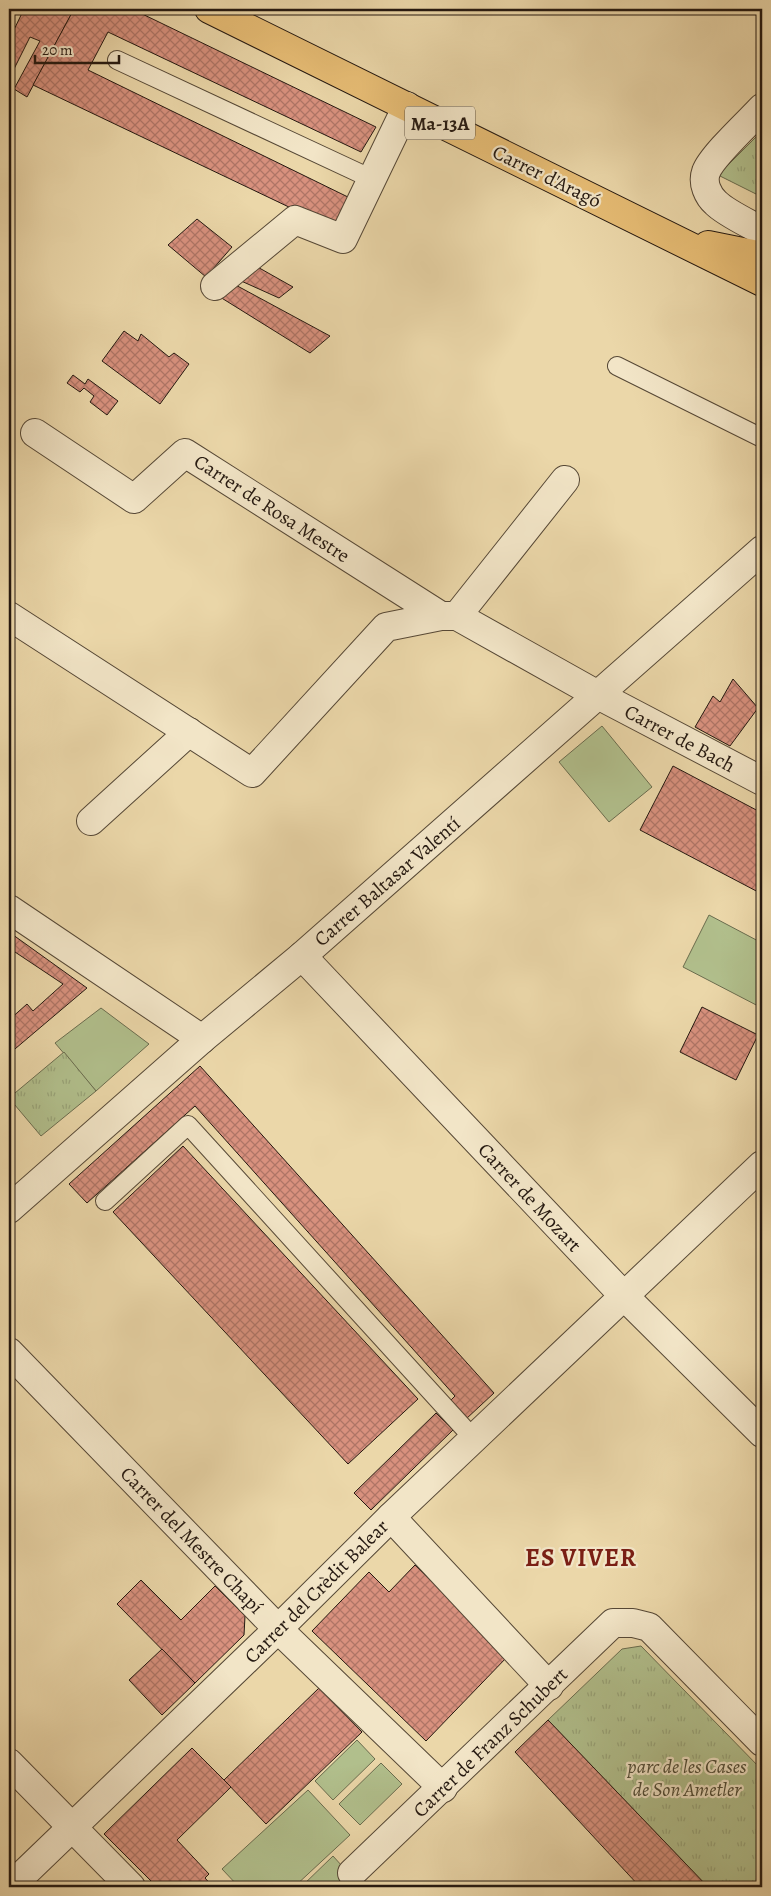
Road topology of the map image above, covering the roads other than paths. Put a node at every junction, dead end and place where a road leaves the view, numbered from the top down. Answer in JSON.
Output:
{"nodes":[{"id":1,"x":209,"y":9,"type":"edge"},
{"id":2,"x":117,"y":60,"type":"dead end"},
{"id":3,"x":407,"y":106,"type":"junction"},
{"id":4,"x":762,"y":108,"type":"edge"},
{"id":5,"x":372,"y":179,"type":"junction"},
{"id":6,"x":762,"y":231,"type":"edge"},
{"id":7,"x":670,"y":237,"type":"junction"},
{"id":8,"x":762,"y":256,"type":"edge"},
{"id":9,"x":762,"y":282,"type":"edge"},
{"id":10,"x":215,"y":286,"type":"dead end"},
{"id":11,"x":617,"y":366,"type":"dead end"},
{"id":12,"x":35,"y":433,"type":"dead end"},
{"id":13,"x":762,"y":438,"type":"edge"},
{"id":14,"x":565,"y":480,"type":"dead end"},
{"id":15,"x":762,"y":550,"type":"edge"},
{"id":16,"x":9,"y":616,"type":"edge"},
{"id":17,"x":449,"y":616,"type":"junction"},
{"id":18,"x":598,"y":695,"type":"junction"},
{"id":19,"x":189,"y":732,"type":"junction"},
{"id":20,"x":762,"y":781,"type":"edge"},
{"id":21,"x":91,"y":821,"type":"dead end"},
{"id":22,"x":9,"y":909,"type":"edge"},
{"id":23,"x":302,"y":956,"type":"junction"},
{"id":24,"x":202,"y":1038,"type":"junction"},
{"id":25,"x":762,"y":1165,"type":"edge"},
{"id":26,"x":105,"y":1201,"type":"dead end"},
{"id":27,"x":9,"y":1209,"type":"edge"},
{"id":28,"x":624,"y":1296,"type":"junction"},
{"id":29,"x":9,"y":1352,"type":"edge"},
{"id":30,"x":762,"y":1433,"type":"edge"},
{"id":31,"x":473,"y":1438,"type":"junction"},
{"id":32,"x":391,"y":1517,"type":"junction"},
{"id":33,"x":278,"y":1629,"type":"junction"},
{"id":34,"x":549,"y":1686,"type":"junction"},
{"id":35,"x":759,"y":1733,"type":"edge"},
{"id":36,"x":9,"y":1763,"type":"edge"},
{"id":37,"x":443,"y":1788,"type":"junction"},
{"id":38,"x":72,"y":1826,"type":"junction"},
{"id":39,"x":352,"y":1873,"type":"dead end"},
{"id":40,"x":10,"y":1887,"type":"edge"},
{"id":41,"x":130,"y":1887,"type":"edge"}],
"edges":[{"from":1,"to":3,"type":"main road","name":"Carrer d'Aragó","number":"Ma-13A"},
{"from":2,"to":5,"type":"lane"},
{"from":3,"to":5,"type":"street"},
{"from":3,"to":7,"type":"main road","name":"Carrer d'Aragó","number":"Ma-13A"},
{"from":4,"to":6,"type":"street"},
{"from":5,"to":10,"type":"street"},
{"from":7,"to":8,"type":"main road","name":"Carrer d'Aragó"},
{"from":7,"to":9,"type":"main road","name":"Carrer d'Aragó","number":"Ma-13A"},
{"from":11,"to":13,"type":"lane"},
{"from":12,"to":17,"type":"street","name":"Carrer de Rosa Mestre"},
{"from":14,"to":17,"type":"street"},
{"from":15,"to":18,"type":"street","name":"Carrer Baltasar Valentí"},
{"from":16,"to":19,"type":"street"},
{"from":17,"to":18,"type":"street","name":"Carrer de Rosa Mestre"},
{"from":17,"to":19,"type":"street"},
{"from":18,"to":20,"type":"street","name":"Carrer de Bach"},
{"from":18,"to":23,"type":"street","name":"Carrer Baltasar Valentí"},
{"from":19,"to":21,"type":"street"},
{"from":22,"to":24,"type":"street"},
{"from":23,"to":24,"type":"street","name":"Carrer Baltasar Valentí"},
{"from":23,"to":28,"type":"street","name":"Carrer de Mozart"},
{"from":24,"to":27,"type":"street","name":"Carrer Baltasar Valentí"},
{"from":25,"to":28,"type":"street","name":"Carrer del Crèdit Balear"},
{"from":26,"to":31,"type":"lane"},
{"from":28,"to":30,"type":"street","name":"Carrer de Mozart"},
{"from":28,"to":31,"type":"street","name":"Carrer del Crèdit Balear"},
{"from":29,"to":33,"type":"street","name":"Carrer del Mestre Chapí"},
{"from":31,"to":32,"type":"street","name":"Carrer del Crèdit Balear"},
{"from":32,"to":33,"type":"street","name":"Carrer del Crèdit Balear"},
{"from":32,"to":34,"type":"street"},
{"from":33,"to":37,"type":"street","name":"Carrer del Mestre Chapí"},
{"from":33,"to":38,"type":"street","name":"Carrer del Crèdit Balear"},
{"from":34,"to":35,"type":"street","name":"Carrer de Franz Schubert"},
{"from":34,"to":37,"type":"street","name":"Carrer de Franz Schubert"},
{"from":36,"to":38,"type":"street"},
{"from":37,"to":39,"type":"street","name":"Carrer de Franz Schubert"},
{"from":38,"to":40,"type":"street","name":"Carrer del Crèdit Balear"},
{"from":38,"to":41,"type":"street"}]}
